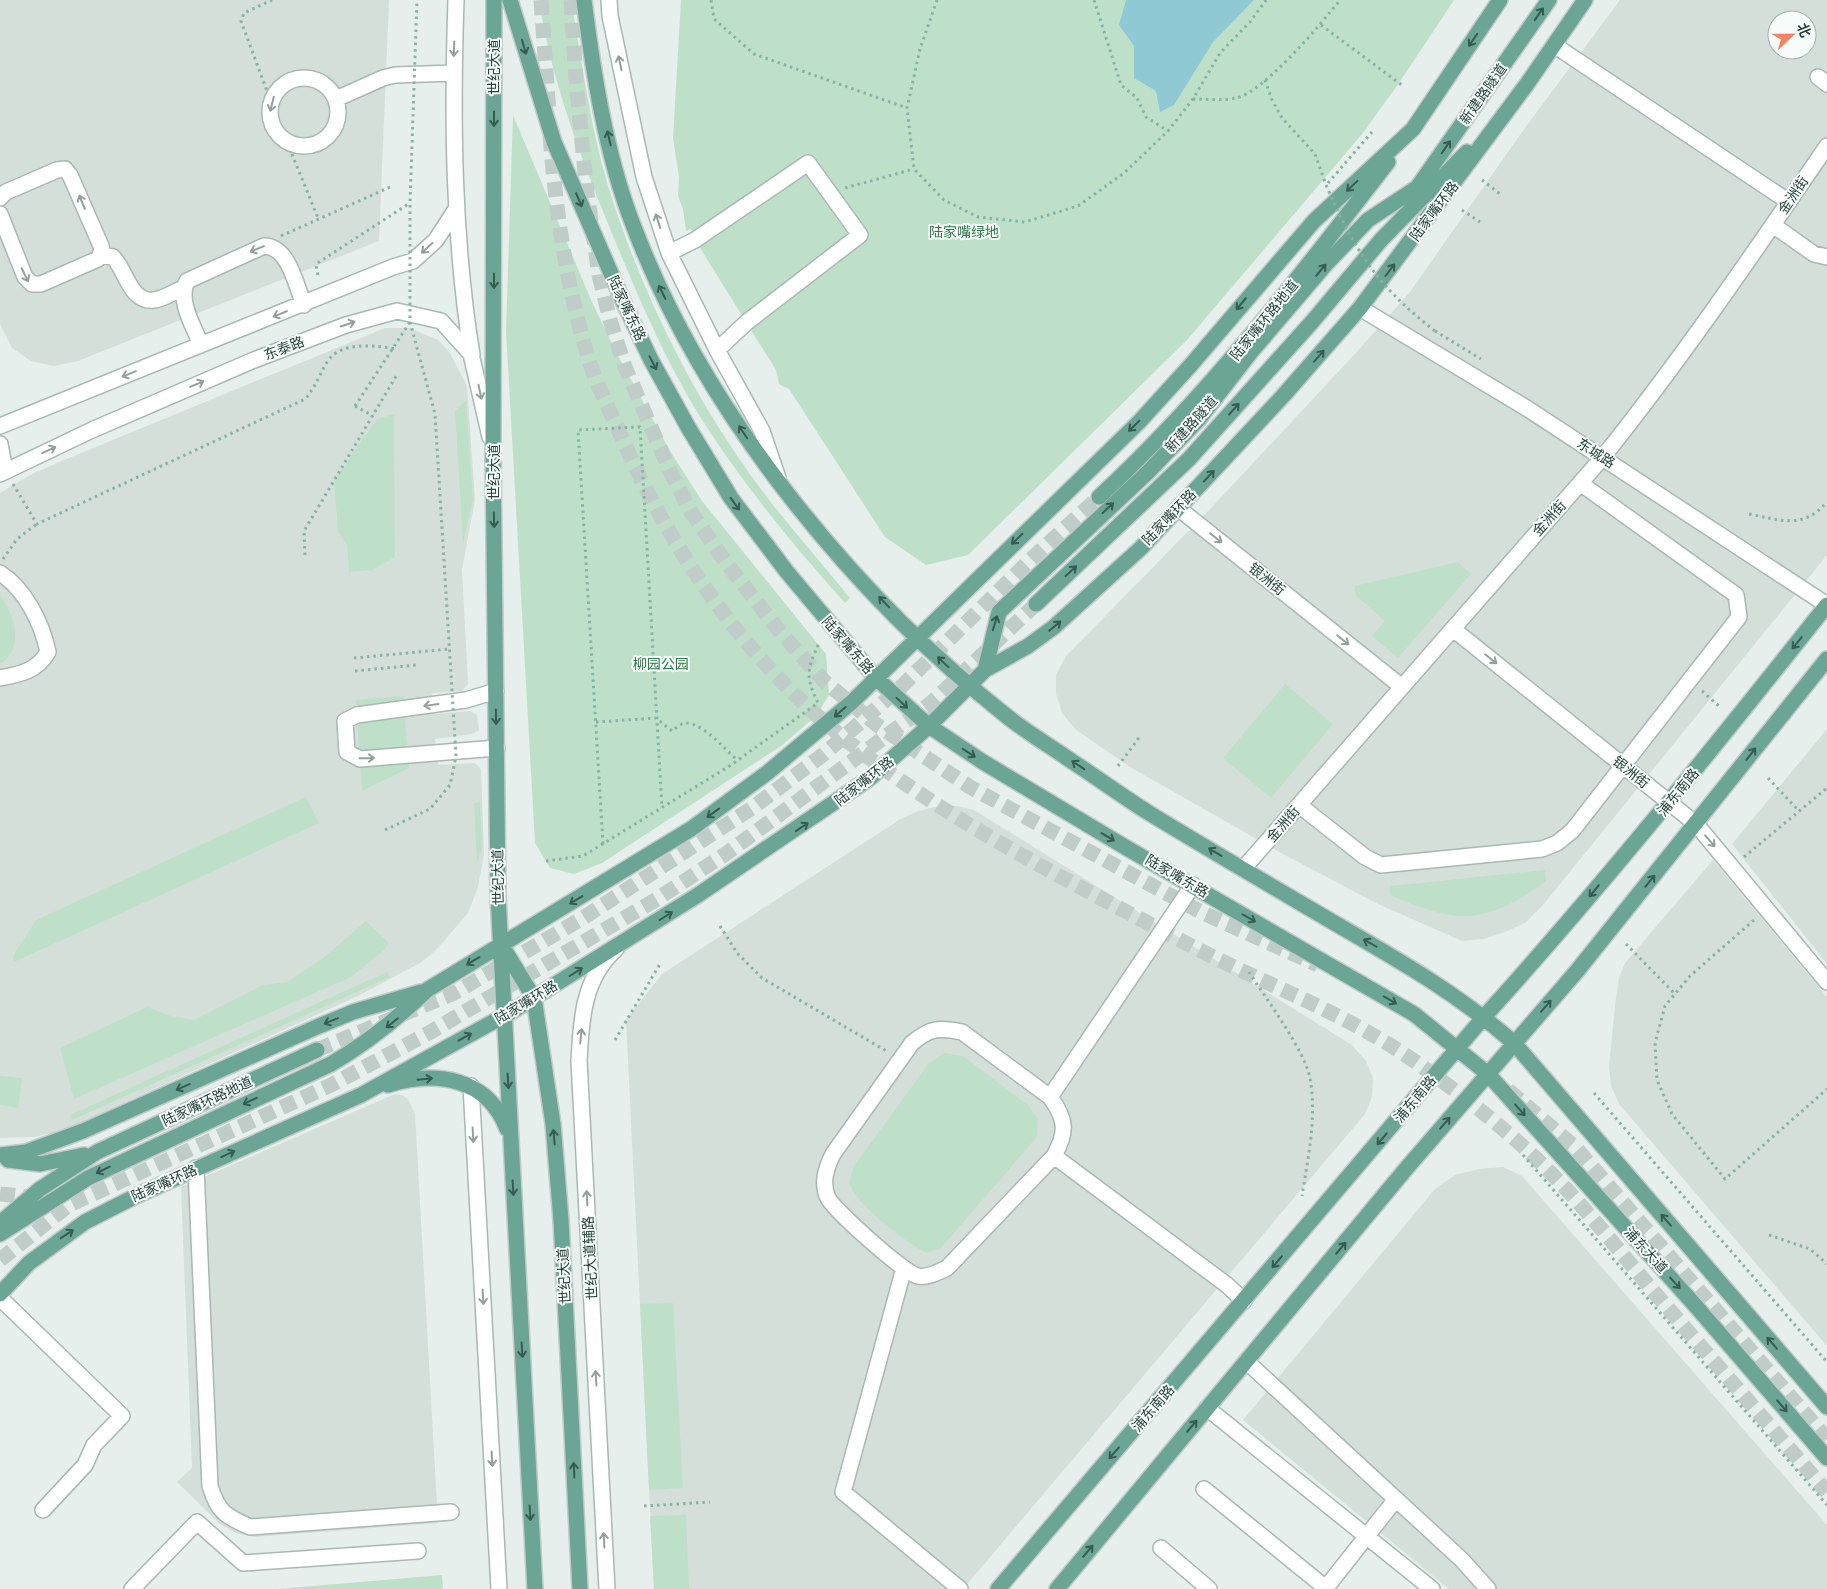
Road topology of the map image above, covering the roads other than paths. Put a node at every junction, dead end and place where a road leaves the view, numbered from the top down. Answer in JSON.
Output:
{"nodes":[{"id":1,"x":456,"y":0,"type":"edge"},
{"id":2,"x":494,"y":0,"type":"edge"},
{"id":3,"x":510,"y":0,"type":"edge"},
{"id":4,"x":584,"y":0,"type":"edge"},
{"id":5,"x":610,"y":0,"type":"edge"},
{"id":6,"x":1500,"y":0,"type":"edge"},
{"id":7,"x":1549,"y":0,"type":"edge"},
{"id":8,"x":1585,"y":0,"type":"edge"},
{"id":9,"x":1554,"y":45,"type":"junction"},
{"id":10,"x":454,"y":73,"type":"junction"},
{"id":11,"x":1527,"y":84,"type":"junction"},
{"id":12,"x":336,"y":100,"type":"junction"},
{"id":13,"x":1413,"y":129,"type":"junction"},
{"id":14,"x":1827,"y":146,"type":"edge"},
{"id":15,"x":1418,"y":187,"type":"junction"},
{"id":16,"x":0,"y":198,"type":"edge"},
{"id":17,"x":1789,"y":202,"type":"junction"},
{"id":18,"x":456,"y":209,"type":"junction"},
{"id":19,"x":0,"y":214,"type":"edge"},
{"id":20,"x":1773,"y":225,"type":"junction"},
{"id":21,"x":1381,"y":240,"type":"junction"},
{"id":22,"x":6,"y":244,"type":"edge"},
{"id":23,"x":669,"y":253,"type":"junction"},
{"id":24,"x":100,"y":255,"type":"junction"},
{"id":25,"x":1827,"y":257,"type":"edge"},
{"id":26,"x":183,"y":288,"type":"junction"},
{"id":27,"x":304,"y":305,"type":"junction"},
{"id":28,"x":1360,"y":308,"type":"junction"},
{"id":29,"x":201,"y":345,"type":"junction"},
{"id":30,"x":716,"y":350,"type":"junction"},
{"id":31,"x":472,"y":357,"type":"junction"},
{"id":32,"x":0,"y":426,"type":"edge"},
{"id":33,"x":0,"y":444,"type":"edge"},
{"id":34,"x":493,"y":453,"type":"junction"},
{"id":35,"x":1603,"y":457,"type":"junction"},
{"id":36,"x":2,"y":471,"type":"edge"},
{"id":37,"x":1580,"y":483,"type":"junction"},
{"id":38,"x":781,"y":487,"type":"junction"},
{"id":39,"x":1099,"y":497,"type":"tunnel mouth"},
{"id":40,"x":1178,"y":508,"type":"junction"},
{"id":41,"x":1,"y":567,"type":"edge"},
{"id":42,"x":1036,"y":604,"type":"tunnel mouth"},
{"id":43,"x":1827,"y":605,"type":"edge"},
{"id":44,"x":1453,"y":628,"type":"junction"},
{"id":45,"x":917,"y":638,"type":"junction"},
{"id":46,"x":1827,"y":659,"type":"edge"},
{"id":47,"x":984,"y":670,"type":"junction"},
{"id":48,"x":0,"y":678,"type":"edge"},
{"id":49,"x":876,"y":678,"type":"junction"},
{"id":50,"x":969,"y":685,"type":"junction"},
{"id":51,"x":1402,"y":687,"type":"junction"},
{"id":52,"x":496,"y":691,"type":"junction"},
{"id":53,"x":929,"y":726,"type":"junction"},
{"id":54,"x":497,"y":748,"type":"junction"},
{"id":55,"x":1622,"y":765,"type":"junction"},
{"id":56,"x":1670,"y":803,"type":"junction"},
{"id":57,"x":1299,"y":805,"type":"junction"},
{"id":58,"x":1696,"y":824,"type":"junction"},
{"id":59,"x":1243,"y":869,"type":"junction"},
{"id":60,"x":1193,"y":885,"type":"junction"},
{"id":61,"x":625,"y":941,"type":"junction"},
{"id":62,"x":501,"y":944,"type":"junction"},
{"id":63,"x":1827,"y":982,"type":"edge"},
{"id":64,"x":428,"y":990,"type":"junction"},
{"id":65,"x":534,"y":998,"type":"junction"},
{"id":66,"x":505,"y":1015,"type":"junction"},
{"id":67,"x":1484,"y":1017,"type":"junction"},
{"id":68,"x":1514,"y":1043,"type":"junction"},
{"id":69,"x":1459,"y":1048,"type":"junction"},
{"id":70,"x":318,"y":1050,"type":"tunnel mouth"},
{"id":71,"x":1488,"y":1074,"type":"junction"},
{"id":72,"x":471,"y":1086,"type":"junction"},
{"id":73,"x":361,"y":1095,"type":"junction"},
{"id":74,"x":1050,"y":1097,"type":"junction"},
{"id":75,"x":511,"y":1140,"type":"junction"},
{"id":76,"x":97,"y":1152,"type":"junction"},
{"id":77,"x":1054,"y":1156,"type":"junction"},
{"id":78,"x":0,"y":1157,"type":"edge"},
{"id":79,"x":196,"y":1168,"type":"junction"},
{"id":80,"x":0,"y":1223,"type":"edge"},
{"id":81,"x":0,"y":1234,"type":"edge"},
{"id":82,"x":904,"y":1268,"type":"junction"},
{"id":83,"x":2,"y":1292,"type":"edge"},
{"id":84,"x":1244,"y":1301,"type":"junction"},
{"id":85,"x":1246,"y":1361,"type":"junction"},
{"id":86,"x":1827,"y":1407,"type":"edge"},
{"id":87,"x":1207,"y":1408,"type":"junction"},
{"id":88,"x":1827,"y":1458,"type":"edge"},
{"id":89,"x":1204,"y":1489,"type":"dead end"},
{"id":90,"x":1396,"y":1499,"type":"junction"},
{"id":91,"x":44,"y":1510,"type":"dead end"},
{"id":92,"x":451,"y":1512,"type":"dead end"},
{"id":93,"x":1367,"y":1537,"type":"junction"},
{"id":94,"x":1161,"y":1548,"type":"dead end"},
{"id":95,"x":418,"y":1552,"type":"dead end"},
{"id":96,"x":132,"y":1589,"type":"edge"},
{"id":97,"x":499,"y":1589,"type":"edge"},
{"id":98,"x":535,"y":1589,"type":"edge"},
{"id":99,"x":580,"y":1589,"type":"edge"},
{"id":100,"x":607,"y":1589,"type":"edge"},
{"id":101,"x":960,"y":1589,"type":"edge"},
{"id":102,"x":998,"y":1589,"type":"edge"},
{"id":103,"x":1057,"y":1589,"type":"edge"},
{"id":104,"x":1209,"y":1589,"type":"edge"},
{"id":105,"x":1326,"y":1589,"type":"edge"},
{"id":106,"x":1432,"y":1589,"type":"edge"},
{"id":107,"x":1488,"y":1589,"type":"edge"}],
"edges":[{"from":1,"to":10,"type":"street","one_way":true},
{"from":2,"to":34,"type":"main road","name":"世纪大道","one_way":true},
{"from":3,"to":49,"type":"main road","name":"陆家嘴东路","one_way":true},
{"from":38,"to":4,"type":"main road","one_way":true},
{"from":23,"to":5,"type":"street","one_way":true},
{"from":6,"to":13,"type":"main road","one_way":true},
{"from":15,"to":7,"type":"main road","name":"新建路隧道","one_way":true},
{"from":8,"to":9,"type":"main road","name":"陆家嘴环路"},
{"from":9,"to":11,"type":"main road","name":"陆家嘴环路"},
{"from":9,"to":17,"type":"street"},
{"from":10,"to":12,"type":"street"},
{"from":10,"to":18,"type":"street"},
{"from":11,"to":21,"type":"main road","name":"陆家嘴环路"},
{"from":28,"to":11,"type":"main road","name":"陆家嘴环路","one_way":true},
{"from":12,"to":12,"type":"street","one_way":true},
{"from":13,"to":39,"type":"main road","name":"陆家嘴环路地道"},
{"from":13,"to":45,"type":"main road","one_way":true},
{"from":14,"to":17,"type":"street","name":"金洲街"},
{"from":15,"to":21,"type":"main road","name":"新建路隧道"},
{"from":47,"to":15,"type":"main road","name":"新建路隧道","one_way":true},
{"from":24,"to":16,"type":"street","one_way":true},
{"from":17,"to":20,"type":"street","name":"金洲街"},
{"from":18,"to":27,"type":"street","one_way":true},
{"from":18,"to":31,"type":"street"},
{"from":19,"to":22,"type":"street"},
{"from":20,"to":25,"type":"street"},
{"from":20,"to":35,"type":"street","name":"金洲街"},
{"from":42,"to":21,"type":"main road","name":"陆家嘴环路","one_way":true},
{"from":22,"to":24,"type":"street","one_way":true},
{"from":23,"to":30,"type":"street"},
{"from":23,"to":30,"type":"street"},
{"from":24,"to":26,"type":"street"},
{"from":27,"to":26,"type":"street","one_way":true},
{"from":26,"to":29,"type":"street"},
{"from":27,"to":29,"type":"street","one_way":true},
{"from":28,"to":35,"type":"street","name":"东城路"},
{"from":40,"to":28,"type":"main road","name":"陆家嘴环路","one_way":true},
{"from":29,"to":32,"type":"street","one_way":true},
{"from":30,"to":38,"type":"street"},
{"from":31,"to":34,"type":"street","name":"东泰路","one_way":true},
{"from":36,"to":31,"type":"street","name":"东泰路","one_way":true},
{"from":33,"to":36,"type":"street"},
{"from":34,"to":52,"type":"main road","name":"世纪大道","one_way":true},
{"from":35,"to":37,"type":"street","name":"金洲街"},
{"from":35,"to":43,"type":"street","name":"东城路"},
{"from":37,"to":44,"type":"street","name":"金洲街"},
{"from":37,"to":55,"type":"street"},
{"from":45,"to":38,"type":"main road","one_way":true},
{"from":47,"to":40,"type":"main road","name":"陆家嘴环路","one_way":true},
{"from":40,"to":51,"type":"street","name":"银洲街","one_way":true},
{"from":41,"to":48,"type":"street"},
{"from":43,"to":56,"type":"main road","name":"浦东南路","one_way":true},
{"from":44,"to":51,"type":"street","name":"金洲街"},
{"from":44,"to":55,"type":"street","name":"银洲街","one_way":true},
{"from":45,"to":49,"type":"main road"},
{"from":50,"to":45,"type":"main road","one_way":true},
{"from":58,"to":46,"type":"main road","one_way":true},
{"from":47,"to":50,"type":"main road","name":"陆家嘴环路"},
{"from":49,"to":53,"type":"main road","name":"陆家嘴东路","one_way":true},
{"from":49,"to":62,"type":"main road","one_way":true},
{"from":50,"to":53,"type":"main road","name":"陆家嘴环路"},
{"from":59,"to":50,"type":"main road","one_way":true},
{"from":51,"to":57,"type":"street","name":"金洲街"},
{"from":52,"to":54,"type":"main road","name":"世纪大道","one_way":true},
{"from":52,"to":54,"type":"street","one_way":true},
{"from":53,"to":60,"type":"main road","name":"陆家嘴东路","one_way":true},
{"from":61,"to":53,"type":"main road","name":"陆家嘴环路","one_way":true},
{"from":54,"to":62,"type":"main road","name":"世纪大道"},
{"from":55,"to":56,"type":"street","name":"银洲街"},
{"from":55,"to":57,"type":"street"},
{"from":56,"to":58,"type":"street","name":"银洲街"},
{"from":56,"to":67,"type":"main road","name":"浦东南路","one_way":true},
{"from":57,"to":59,"type":"street","name":"金洲街"},
{"from":58,"to":63,"type":"street","name":"银洲街","one_way":true},
{"from":68,"to":58,"type":"main road","one_way":true},
{"from":67,"to":59,"type":"main road","one_way":true},
{"from":60,"to":69,"type":"main road","name":"陆家嘴东路","one_way":true},
{"from":60,"to":74,"type":"street"},
{"from":65,"to":61,"type":"main road","name":"陆家嘴环路","one_way":true},
{"from":100,"to":61,"type":"street","name":"世纪大道辅路","one_way":true},
{"from":62,"to":64,"type":"main road","one_way":true},
{"from":62,"to":65,"type":"main road","name":"世纪大道"},
{"from":62,"to":66,"type":"main road","name":"世纪大道"},
{"from":64,"to":78,"type":"main road","one_way":true},
{"from":64,"to":81,"type":"main road","one_way":true},
{"from":65,"to":66,"type":"main road","name":"陆家嘴环路"},
{"from":99,"to":65,"type":"main road","name":"世纪大道","one_way":true},
{"from":73,"to":66,"type":"main road","name":"陆家嘴环路","one_way":true},
{"from":66,"to":75,"type":"main road","name":"世纪大道","one_way":true},
{"from":67,"to":68,"type":"main road"},
{"from":67,"to":69,"type":"main road","name":"浦东南路"},
{"from":68,"to":71,"type":"main road"},
{"from":86,"to":68,"type":"main road","one_way":true},
{"from":69,"to":71,"type":"main road","name":"浦东大道"},
{"from":69,"to":84,"type":"main road","name":"浦东南路","one_way":true},
{"from":70,"to":76,"type":"main road","name":"陆家嘴环路地道"},
{"from":85,"to":71,"type":"main road","one_way":true},
{"from":71,"to":88,"type":"main road","name":"浦东大道","one_way":true},
{"from":73,"to":72,"type":"main road","one_way":true},
{"from":72,"to":75,"type":"main road"},
{"from":72,"to":97,"type":"street","one_way":true},
{"from":79,"to":73,"type":"main road","name":"陆家嘴环路","one_way":true},
{"from":74,"to":77,"type":"street"},
{"from":74,"to":82,"type":"street"},
{"from":75,"to":98,"type":"main road","name":"世纪大道","one_way":true},
{"from":76,"to":78,"type":"main road","name":"陆家嘴环路地道"},
{"from":76,"to":80,"type":"main road","name":"陆家嘴环路地道"},
{"from":77,"to":82,"type":"street"},
{"from":77,"to":84,"type":"street"},
{"from":83,"to":79,"type":"main road","name":"陆家嘴环路","one_way":true},
{"from":79,"to":92,"type":"street"},
{"from":82,"to":101,"type":"street"},
{"from":83,"to":91,"type":"street"},
{"from":84,"to":102,"type":"main road","name":"浦东南路","one_way":true},
{"from":85,"to":87,"type":"main road"},
{"from":85,"to":90,"type":"street"},
{"from":87,"to":93,"type":"street"},
{"from":103,"to":87,"type":"main road","one_way":true},
{"from":89,"to":105,"type":"street"},
{"from":90,"to":93,"type":"street"},
{"from":90,"to":107,"type":"street"},
{"from":93,"to":105,"type":"street"},
{"from":93,"to":106,"type":"street"},
{"from":94,"to":104,"type":"street"},
{"from":95,"to":96,"type":"street"}]}
